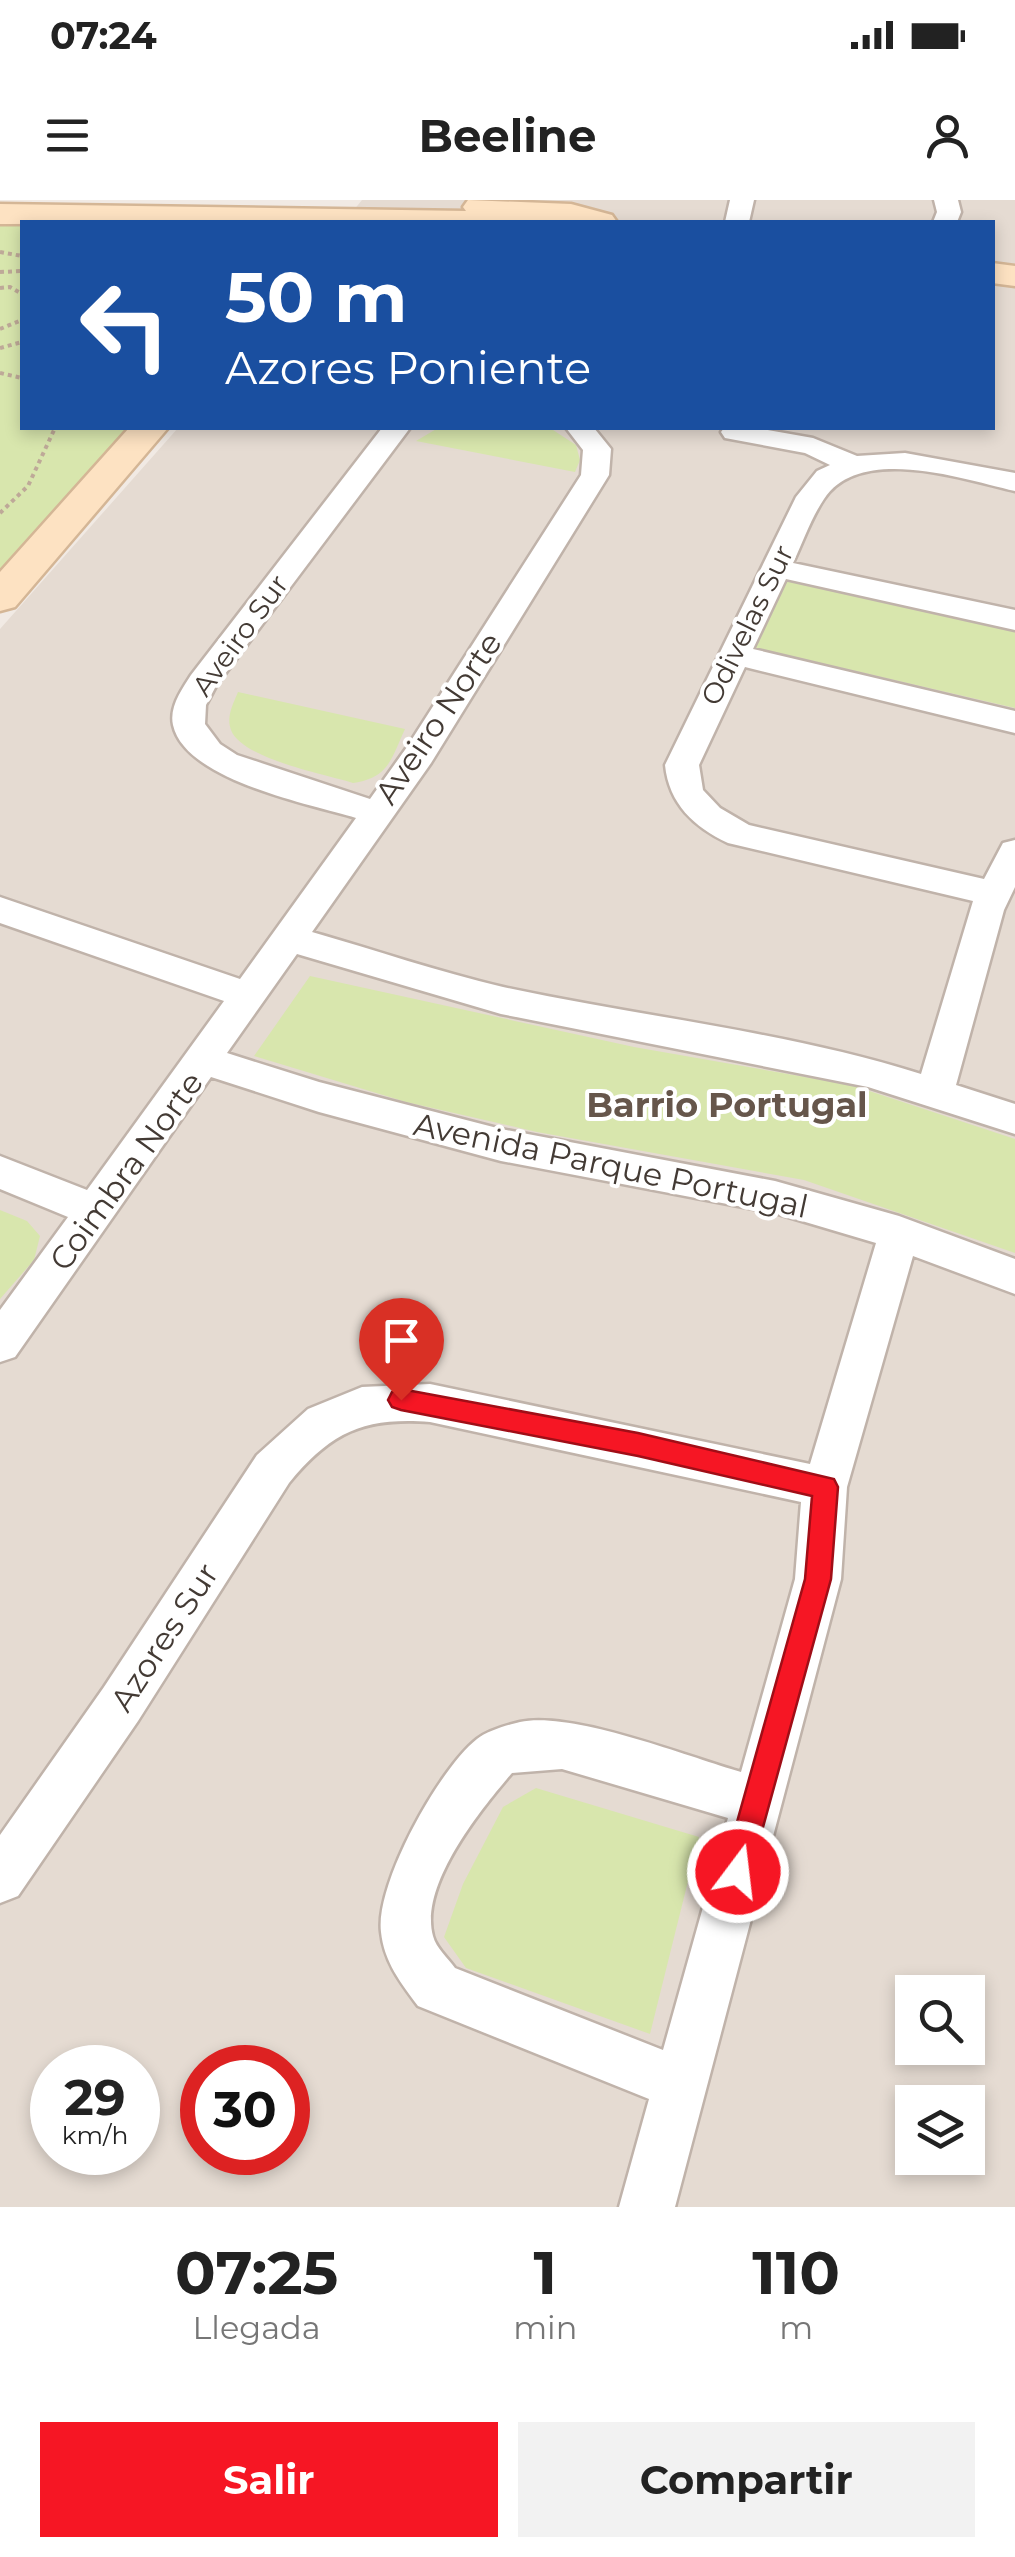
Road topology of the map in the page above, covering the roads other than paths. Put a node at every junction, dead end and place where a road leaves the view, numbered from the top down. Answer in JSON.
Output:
{"nodes":[{"id":1,"x":364,"y":200,"type":"edge"},
{"id":2,"x":0,"y":214,"type":"edge"},
{"id":3,"x":334,"y":214,"type":"edge"},
{"id":4,"x":472,"y":220,"type":"edge"},
{"id":5,"x":591,"y":220,"type":"edge"},
{"id":6,"x":147,"y":430,"type":"edge"},
{"id":7,"x":394,"y":430,"type":"edge"},
{"id":8,"x":594,"y":430,"type":"edge"},
{"id":9,"x":735,"y":432,"type":"dead end"},
{"id":10,"x":852,"y":465,"type":"junction"},
{"id":11,"x":1015,"y":482,"type":"edge"},
{"id":12,"x":775,"y":568,"type":"junction"},
{"id":13,"x":0,"y":598,"type":"edge"},
{"id":14,"x":1015,"y":620,"type":"edge"},
{"id":15,"x":733,"y":654,"type":"junction"},
{"id":16,"x":1015,"y":722,"type":"edge"},
{"id":17,"x":375,"y":812,"type":"junction"},
{"id":18,"x":1015,"y":852,"type":"edge"},
{"id":19,"x":992,"y":893,"type":"junction"},
{"id":20,"x":0,"y":910,"type":"edge"},
{"id":21,"x":288,"y":938,"type":"junction"},
{"id":22,"x":249,"y":996,"type":"junction"},
{"id":23,"x":205,"y":1060,"type":"junction"},
{"id":24,"x":935,"y":1091,"type":"junction"},
{"id":25,"x":1015,"y":1118,"type":"edge"},
{"id":26,"x":0,"y":1172,"type":"edge"},
{"id":27,"x":94,"y":1210,"type":"junction"},
{"id":28,"x":899,"y":1233,"type":"junction"},
{"id":29,"x":1015,"y":1277,"type":"edge"},
{"id":30,"x":0,"y":1344,"type":"edge"},
{"id":31,"x":825,"y":1487,"type":"junction"},
{"id":32,"x":756,"y":1801,"type":"junction"},
{"id":33,"x":0,"y":1878,"type":"edge"},
{"id":34,"x":682,"y":2085,"type":"junction"},
{"id":35,"x":648,"y":2207,"type":"edge"}],
"edges":[{"from":1,"to":5,"type":"street"},
{"from":2,"to":3,"type":"street"},
{"from":3,"to":4,"type":"street"},
{"from":6,"to":13,"type":"street"},
{"from":7,"to":17,"type":"street","name":"Aveiro Sur"},
{"from":8,"to":17,"type":"street","name":"Aveiro Norte"},
{"from":9,"to":10,"type":"street"},
{"from":10,"to":11,"type":"street"},
{"from":10,"to":12,"type":"street","name":"Odivelas Sur"},
{"from":12,"to":14,"type":"street"},
{"from":12,"to":15,"type":"street","name":"Odivelas Sur"},
{"from":15,"to":16,"type":"street"},
{"from":15,"to":19,"type":"street","name":"Odivelas Sur"},
{"from":17,"to":21,"type":"street","name":"Aveiro Norte"},
{"from":18,"to":19,"type":"street"},
{"from":19,"to":24,"type":"street"},
{"from":20,"to":22,"type":"street"},
{"from":21,"to":22,"type":"street","name":"Aveiro Norte"},
{"from":21,"to":24,"type":"street"},
{"from":22,"to":23,"type":"street","name":"Coimbra Norte"},
{"from":23,"to":27,"type":"street","name":"Coimbra Norte"},
{"from":23,"to":28,"type":"street","name":"Avenida Parque Portugal"},
{"from":24,"to":25,"type":"street"},
{"from":26,"to":27,"type":"street"},
{"from":27,"to":30,"type":"street","name":"Coimbra Norte"},
{"from":28,"to":29,"type":"street","name":"Avenida Parque Portugal"},
{"from":28,"to":31,"type":"street"},
{"from":31,"to":32,"type":"street"},
{"from":31,"to":33,"type":"street","name":"Azores Sur"},
{"from":32,"to":34,"type":"street"},
{"from":32,"to":34,"type":"street"},
{"from":34,"to":35,"type":"street"}]}
